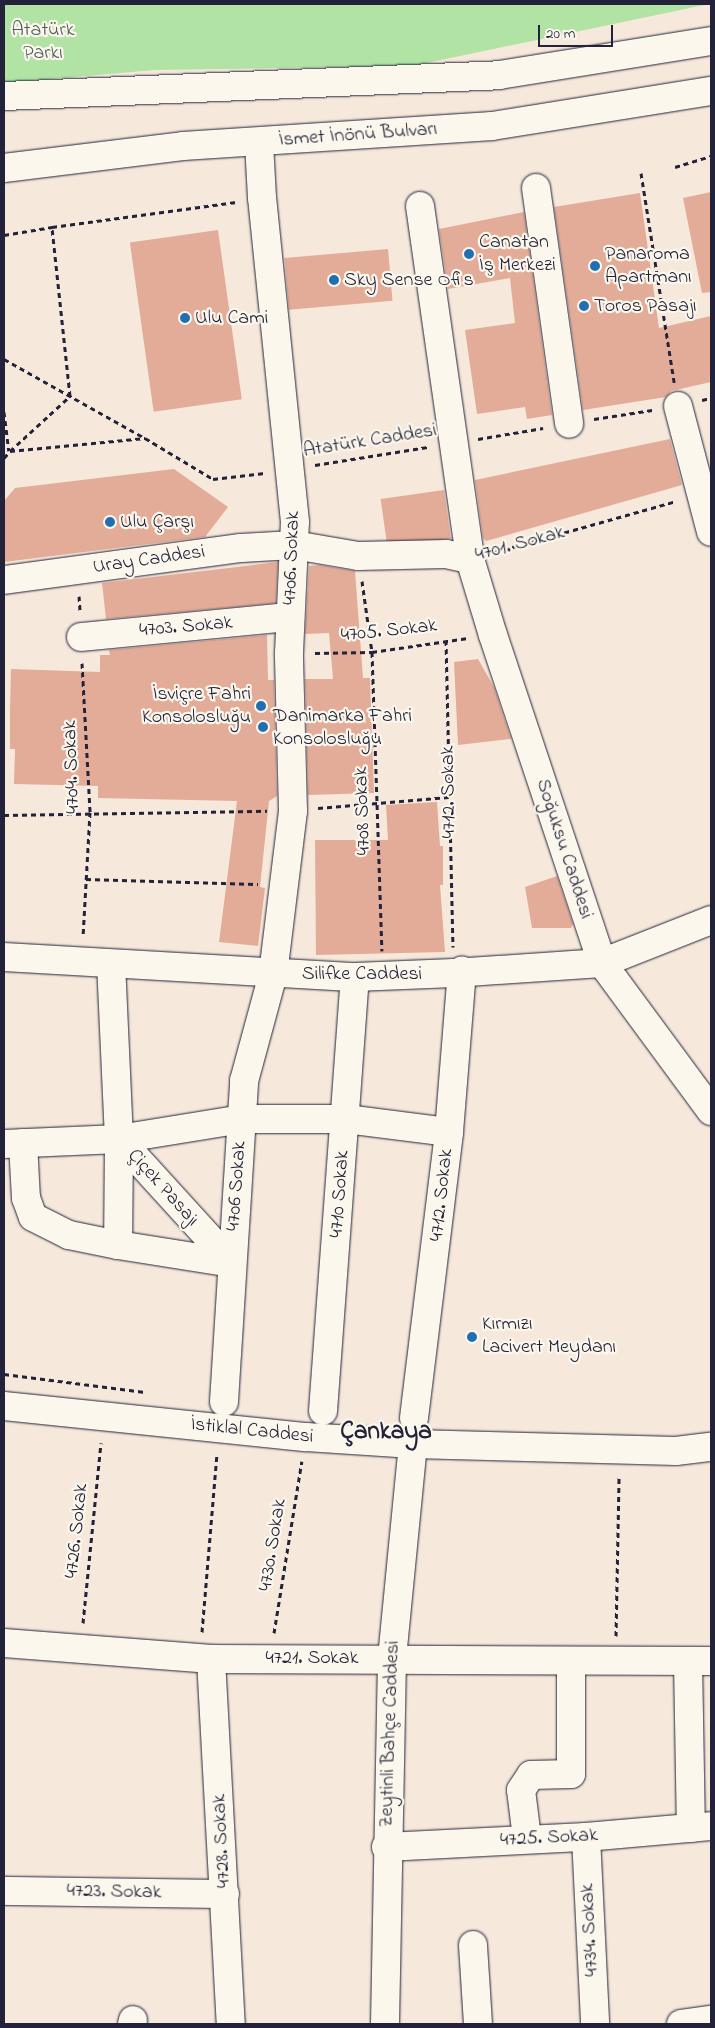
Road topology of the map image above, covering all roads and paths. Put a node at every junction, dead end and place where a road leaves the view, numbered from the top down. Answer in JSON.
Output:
{"nodes":[{"id":1,"x":711,"y":41,"type":"edge"},
{"id":2,"x":711,"y":91,"type":"edge"},
{"id":3,"x":4,"y":96,"type":"edge"},
{"id":4,"x":259,"y":142,"type":"junction"},
{"id":5,"x":711,"y":156,"type":"edge"},
{"id":6,"x":675,"y":167,"type":"dead end"},
{"id":7,"x":4,"y":168,"type":"edge"},
{"id":8,"x":641,"y":172,"type":"dead end"},
{"id":9,"x":536,"y":188,"type":"dead end"},
{"id":10,"x":262,"y":198,"type":"junction"},
{"id":11,"x":420,"y":206,"type":"dead end"},
{"id":12,"x":52,"y":227,"type":"junction"},
{"id":13,"x":4,"y":235,"type":"edge"},
{"id":14,"x":4,"y":359,"type":"edge"},
{"id":15,"x":70,"y":396,"type":"junction"},
{"id":16,"x":678,"y":406,"type":"joint"},
{"id":17,"x":4,"y":412,"type":"edge"},
{"id":18,"x":569,"y":424,"type":"dead end"},
{"id":19,"x":145,"y":438,"type":"junction"},
{"id":20,"x":452,"y":443,"type":"junction"},
{"id":21,"x":10,"y":452,"type":"junction"},
{"id":22,"x":4,"y":458,"type":"edge"},
{"id":23,"x":292,"y":469,"type":"junction"},
{"id":24,"x":701,"y":494,"type":"junction"},
{"id":25,"x":711,"y":532,"type":"edge"},
{"id":26,"x":294,"y":546,"type":"junction"},
{"id":27,"x":358,"y":556,"type":"junction"},
{"id":28,"x":470,"y":559,"type":"junction"},
{"id":29,"x":78,"y":570,"type":"junction"},
{"id":30,"x":4,"y":580,"type":"edge"},
{"id":31,"x":290,"y":617,"type":"junction"},
{"id":32,"x":493,"y":635,"type":"junction"},
{"id":33,"x":81,"y":636,"type":"junction"},
{"id":34,"x":446,"y":640,"type":"junction"},
{"id":35,"x":372,"y":652,"type":"junction"},
{"id":36,"x":288,"y":653,"type":"junction"},
{"id":37,"x":90,"y":812,"type":"junction"},
{"id":38,"x":4,"y":815,"type":"edge"},
{"id":39,"x":86,"y":879,"type":"junction"},
{"id":40,"x":284,"y":885,"type":"junction"},
{"id":41,"x":711,"y":920,"type":"edge"},
{"id":42,"x":4,"y":958,"type":"edge"},
{"id":43,"x":82,"y":962,"type":"junction"},
{"id":44,"x":602,"y":963,"type":"junction"},
{"id":45,"x":111,"y":964,"type":"junction"},
{"id":46,"x":458,"y":972,"type":"junction"},
{"id":47,"x":273,"y":974,"type":"junction"},
{"id":48,"x":354,"y":977,"type":"junction"},
{"id":49,"x":383,"y":977,"type":"junction"},
{"id":50,"x":711,"y":1111,"type":"edge"},
{"id":51,"x":242,"y":1119,"type":"junction"},
{"id":52,"x":346,"y":1119,"type":"junction"},
{"id":53,"x":449,"y":1132,"type":"junction"},
{"id":54,"x":119,"y":1139,"type":"junction"},
{"id":55,"x":13,"y":1143,"type":"edge"},
{"id":56,"x":118,"y":1245,"type":"junction"},
{"id":57,"x":232,"y":1263,"type":"junction"},
{"id":58,"x":4,"y":1406,"type":"edge"},
{"id":59,"x":323,"y":1411,"type":"dead end"},
{"id":60,"x":222,"y":1414,"type":"junction"},
{"id":61,"x":104,"y":1416,"type":"junction"},
{"id":62,"x":413,"y":1431,"type":"junction"},
{"id":63,"x":306,"y":1438,"type":"junction"},
{"id":64,"x":711,"y":1447,"type":"edge"},
{"id":65,"x":620,"y":1448,"type":"junction"},
{"id":66,"x":4,"y":1643,"type":"edge"},
{"id":67,"x":80,"y":1649,"type":"junction"},
{"id":68,"x":205,"y":1658,"type":"junction"},
{"id":69,"x":270,"y":1658,"type":"junction"},
{"id":70,"x":392,"y":1658,"type":"junction"},
{"id":71,"x":700,"y":1661,"type":"edge"},
{"id":72,"x":571,"y":1662,"type":"junction"},
{"id":73,"x":615,"y":1662,"type":"junction"},
{"id":74,"x":701,"y":1827,"type":"edge"},
{"id":75,"x":586,"y":1837,"type":"junction"},
{"id":76,"x":527,"y":1838,"type":"junction"},
{"id":77,"x":386,"y":1847,"type":"junction"},
{"id":78,"x":4,"y":1891,"type":"edge"},
{"id":79,"x":225,"y":1894,"type":"junction"},
{"id":80,"x":472,"y":1945,"type":"dead end"},
{"id":81,"x":711,"y":2020,"type":"edge"},
{"id":82,"x":230,"y":2024,"type":"edge"},
{"id":83,"x":385,"y":2024,"type":"edge"},
{"id":84,"x":478,"y":2024,"type":"edge"},
{"id":85,"x":595,"y":2024,"type":"edge"},
{"id":86,"x":681,"y":2024,"type":"edge"}],
"edges":[{"from":1,"to":3,"type":"street"},
{"from":2,"to":4,"type":"street","name":"İsmet İnönü Bulvarı"},
{"from":4,"to":7,"type":"street","name":"İsmet İnönü Bulvarı"},
{"from":4,"to":10,"type":"street","name":"4706. Sokak"},
{"from":5,"to":6,"type":"path"},
{"from":8,"to":16,"type":"path"},
{"from":9,"to":18,"type":"street"},
{"from":10,"to":12,"type":"path"},
{"from":10,"to":23,"type":"street","name":"4706. Sokak"},
{"from":11,"to":20,"type":"street","name":"Soğuksu Caddesi"},
{"from":12,"to":13,"type":"path"},
{"from":12,"to":15,"type":"path"},
{"from":14,"to":15,"type":"path","name":"Atatürk Caddesi"},
{"from":15,"to":19,"type":"path","name":"Atatürk Caddesi"},
{"from":15,"to":21,"type":"path"},
{"from":16,"to":24,"type":"street"},
{"from":17,"to":21,"type":"path"},
{"from":19,"to":21,"type":"path"},
{"from":19,"to":23,"type":"path","name":"Atatürk Caddesi"},
{"from":20,"to":23,"type":"path","name":"Atatürk Caddesi"},
{"from":20,"to":28,"type":"street","name":"Soğuksu Caddesi"},
{"from":21,"to":22,"type":"path"},
{"from":23,"to":26,"type":"street","name":"4706. Sokak"},
{"from":24,"to":25,"type":"street"},
{"from":24,"to":28,"type":"path","name":"4701. Sokak"},
{"from":26,"to":27,"type":"street","name":"4701. Sokak"},
{"from":26,"to":29,"type":"street","name":"Uray Caddesi"},
{"from":26,"to":31,"type":"street","name":"4706. Sokak"},
{"from":27,"to":28,"type":"street","name":"4701. Sokak"},
{"from":27,"to":35,"type":"path","name":"4708 Sokak"},
{"from":28,"to":32,"type":"street","name":"Soğuksu Caddesi"},
{"from":29,"to":30,"type":"street","name":"Uray Caddesi"},
{"from":29,"to":33,"type":"path","name":"4704. Sokak"},
{"from":31,"to":33,"type":"street","name":"4703. Sokak"},
{"from":31,"to":36,"type":"street","name":"4706. Sokak"},
{"from":32,"to":34,"type":"path","name":"4705. Sokak"},
{"from":32,"to":44,"type":"street","name":"Soğuksu Caddesi"},
{"from":33,"to":37,"type":"path","name":"4704. Sokak"},
{"from":34,"to":35,"type":"path","name":"4705. Sokak"},
{"from":34,"to":46,"type":"path","name":"4712. Sokak"},
{"from":35,"to":36,"type":"path","name":"4705. Sokak"},
{"from":35,"to":49,"type":"path","name":"4708 Sokak"},
{"from":36,"to":40,"type":"street","name":"4706. Sokak"},
{"from":37,"to":38,"type":"path"},
{"from":37,"to":39,"type":"path","name":"4704. Sokak"},
{"from":39,"to":40,"type":"path"},
{"from":39,"to":43,"type":"path","name":"4704. Sokak"},
{"from":40,"to":47,"type":"street","name":"4706. Sokak"},
{"from":41,"to":44,"type":"street","name":"Silifke Caddesi"},
{"from":42,"to":43,"type":"street","name":"Silifke Caddesi"},
{"from":43,"to":45,"type":"street","name":"Silifke Caddesi"},
{"from":44,"to":46,"type":"street","name":"Silifke Caddesi"},
{"from":44,"to":50,"type":"street","name":"Soğuksu Caddesi"},
{"from":45,"to":47,"type":"street","name":"Silifke Caddesi"},
{"from":45,"to":54,"type":"street","name":"Çiçek Pasajı"},
{"from":46,"to":49,"type":"street","name":"Silifke Caddesi"},
{"from":46,"to":53,"type":"street","name":"4712. Sokak"},
{"from":47,"to":48,"type":"street","name":"Silifke Caddesi"},
{"from":47,"to":51,"type":"street","name":"4706 Sokak"},
{"from":48,"to":49,"type":"street","name":"Silifke Caddesi"},
{"from":48,"to":52,"type":"street","name":"4710 Sokak"},
{"from":51,"to":52,"type":"street","name":"Çiçek Pasajı"},
{"from":51,"to":54,"type":"street","name":"Çiçek Pasajı"},
{"from":51,"to":57,"type":"street","name":"4706 Sokak"},
{"from":52,"to":53,"type":"street","name":"Çiçek Pasajı"},
{"from":52,"to":59,"type":"street","name":"4710 Sokak"},
{"from":53,"to":62,"type":"street","name":"4712. Sokak"},
{"from":54,"to":55,"type":"street","name":"Çiçek Pasajı"},
{"from":54,"to":56,"type":"street","name":"Çiçek Pasajı"},
{"from":54,"to":57,"type":"street","name":"Çiçek Pasajı"},
{"from":55,"to":56,"type":"street","name":"Çiçek Pasajı"},
{"from":56,"to":57,"type":"street","name":"Çiçek Pasajı"},
{"from":57,"to":60,"type":"street","name":"4706 Sokak"},
{"from":58,"to":61,"type":"street","name":"İstiklal Caddesi"},
{"from":60,"to":61,"type":"street","name":"İstiklal Caddesi"},
{"from":60,"to":63,"type":"street","name":"İstiklal Caddesi"},
{"from":60,"to":68,"type":"path"},
{"from":61,"to":67,"type":"path","name":"4726. Sokak"},
{"from":62,"to":63,"type":"street","name":"İstiklal Caddesi"},
{"from":62,"to":65,"type":"street","name":"İstiklal Caddesi"},
{"from":62,"to":70,"type":"street","name":"Zeytinli Bahçe Caddesi"},
{"from":63,"to":69,"type":"path","name":"4730. Sokak"},
{"from":64,"to":65,"type":"street","name":"İstiklal Caddesi"},
{"from":65,"to":73,"type":"path"},
{"from":66,"to":67,"type":"street","name":"4721. Sokak"},
{"from":67,"to":68,"type":"street","name":"4721. Sokak"},
{"from":68,"to":69,"type":"street","name":"4721. Sokak"},
{"from":68,"to":79,"type":"street","name":"4728. Sokak"},
{"from":69,"to":70,"type":"street","name":"4721. Sokak"},
{"from":70,"to":72,"type":"street","name":"4721. Sokak"},
{"from":70,"to":77,"type":"street","name":"Zeytinli Bahçe Caddesi"},
{"from":71,"to":73,"type":"street","name":"4721. Sokak"},
{"from":71,"to":74,"type":"street"},
{"from":72,"to":73,"type":"street","name":"4721. Sokak"},
{"from":72,"to":76,"type":"street"},
{"from":74,"to":75,"type":"street","name":"4725. Sokak"},
{"from":75,"to":76,"type":"street","name":"4725. Sokak"},
{"from":75,"to":85,"type":"street","name":"4734. Sokak"},
{"from":76,"to":77,"type":"street","name":"4725. Sokak"},
{"from":77,"to":83,"type":"street","name":"Zeytinli Bahçe Caddesi"},
{"from":78,"to":79,"type":"street","name":"4723. Sokak"},
{"from":79,"to":82,"type":"street","name":"4728. Sokak"},
{"from":80,"to":84,"type":"street"},
{"from":81,"to":86,"type":"street"}]}
